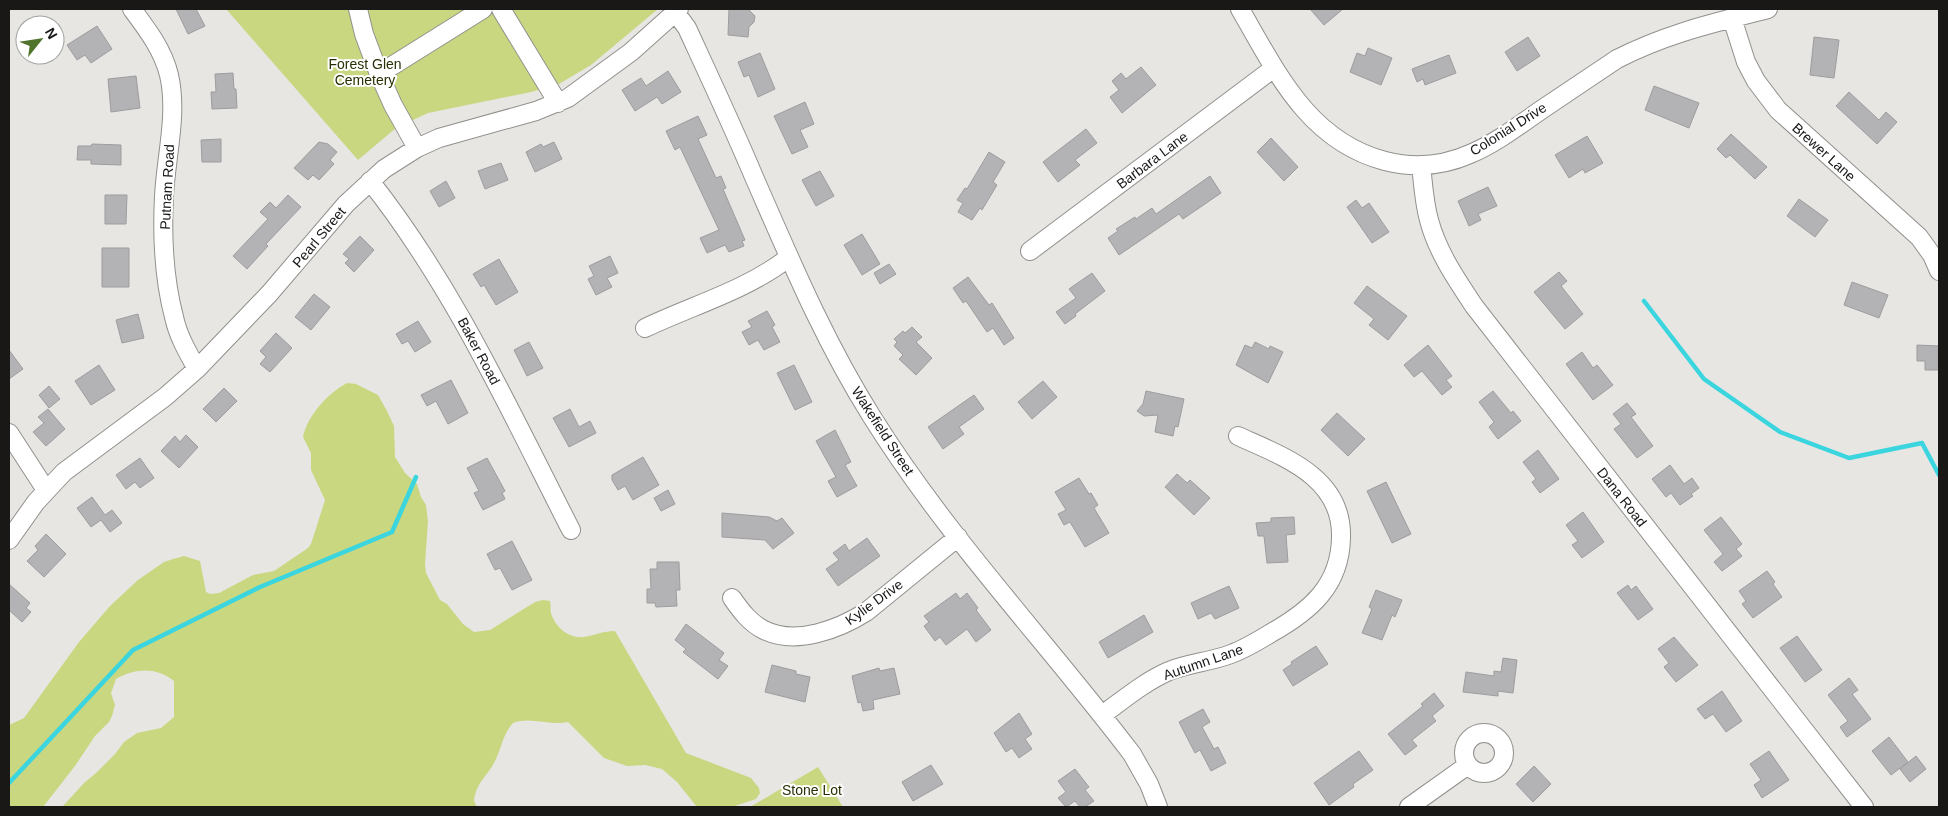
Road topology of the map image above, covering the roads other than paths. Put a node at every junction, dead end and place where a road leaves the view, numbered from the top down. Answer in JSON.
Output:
{"nodes":[{"id":1,"x":132,"y":9,"type":"edge"},
{"id":2,"x":358,"y":9,"type":"edge"},
{"id":3,"x":483,"y":9,"type":"edge"},
{"id":4,"x":502,"y":9,"type":"edge"},
{"id":5,"x":1240,"y":9,"type":"edge"},
{"id":6,"x":1767,"y":9,"type":"edge"},
{"id":7,"x":676,"y":10,"type":"edge"},
{"id":8,"x":1732,"y":18,"type":"junction"},
{"id":9,"x":1274,"y":68,"type":"junction"},
{"id":10,"x":379,"y":74,"type":"junction"},
{"id":11,"x":558,"y":103,"type":"junction"},
{"id":12,"x":417,"y":148,"type":"junction"},
{"id":13,"x":1421,"y":165,"type":"junction"},
{"id":14,"x":370,"y":181,"type":"junction"},
{"id":15,"x":1030,"y":251,"type":"dead end"},
{"id":16,"x":788,"y":258,"type":"junction"},
{"id":17,"x":1939,"y":271,"type":"edge"},
{"id":18,"x":645,"y":328,"type":"dead end"},
{"id":19,"x":197,"y":369,"type":"junction"},
{"id":20,"x":9,"y":433,"type":"edge"},
{"id":21,"x":1238,"y":436,"type":"dead end"},
{"id":22,"x":46,"y":490,"type":"junction"},
{"id":23,"x":571,"y":530,"type":"dead end"},
{"id":24,"x":958,"y":537,"type":"junction"},
{"id":25,"x":9,"y":540,"type":"edge"},
{"id":26,"x":732,"y":598,"type":"dead end"},
{"id":27,"x":1102,"y":716,"type":"junction"},
{"id":28,"x":1468,"y":765,"type":"dead end"},
{"id":29,"x":1158,"y":807,"type":"edge"},
{"id":30,"x":1409,"y":807,"type":"edge"},
{"id":31,"x":1864,"y":807,"type":"edge"}],
"edges":[{"from":1,"to":19,"type":"street","name":"Putnam Road"},
{"from":2,"to":10,"type":"street"},
{"from":3,"to":10,"type":"street"},
{"from":4,"to":11,"type":"street"},
{"from":5,"to":9,"type":"street","name":"Colonial Drive"},
{"from":6,"to":8,"type":"street","name":"Colonial Drive"},
{"from":7,"to":11,"type":"street","name":"Pearl Street"},
{"from":7,"to":16,"type":"street","name":"Wakefield Street"},
{"from":8,"to":13,"type":"street","name":"Colonial Drive"},
{"from":8,"to":17,"type":"street","name":"Brewer Lane"},
{"from":9,"to":13,"type":"street","name":"Colonial Drive"},
{"from":9,"to":15,"type":"street","name":"Barbara Lane"},
{"from":10,"to":12,"type":"street"},
{"from":11,"to":12,"type":"street","name":"Pearl Street"},
{"from":12,"to":14,"type":"street","name":"Pearl Street"},
{"from":13,"to":31,"type":"street","name":"Dana Road"},
{"from":14,"to":19,"type":"street","name":"Pearl Street"},
{"from":14,"to":23,"type":"street","name":"Baker Road"},
{"from":16,"to":18,"type":"street"},
{"from":16,"to":24,"type":"street","name":"Wakefield Street"},
{"from":19,"to":22,"type":"street","name":"Pearl Street"},
{"from":20,"to":22,"type":"street"},
{"from":21,"to":27,"type":"street","name":"Autumn Lane"},
{"from":22,"to":25,"type":"street","name":"Pearl Street"},
{"from":24,"to":26,"type":"street","name":"Kylie Drive"},
{"from":24,"to":27,"type":"street","name":"Wakefield Street"},
{"from":27,"to":29,"type":"street","name":"Wakefield Street"},
{"from":28,"to":30,"type":"street"}]}
